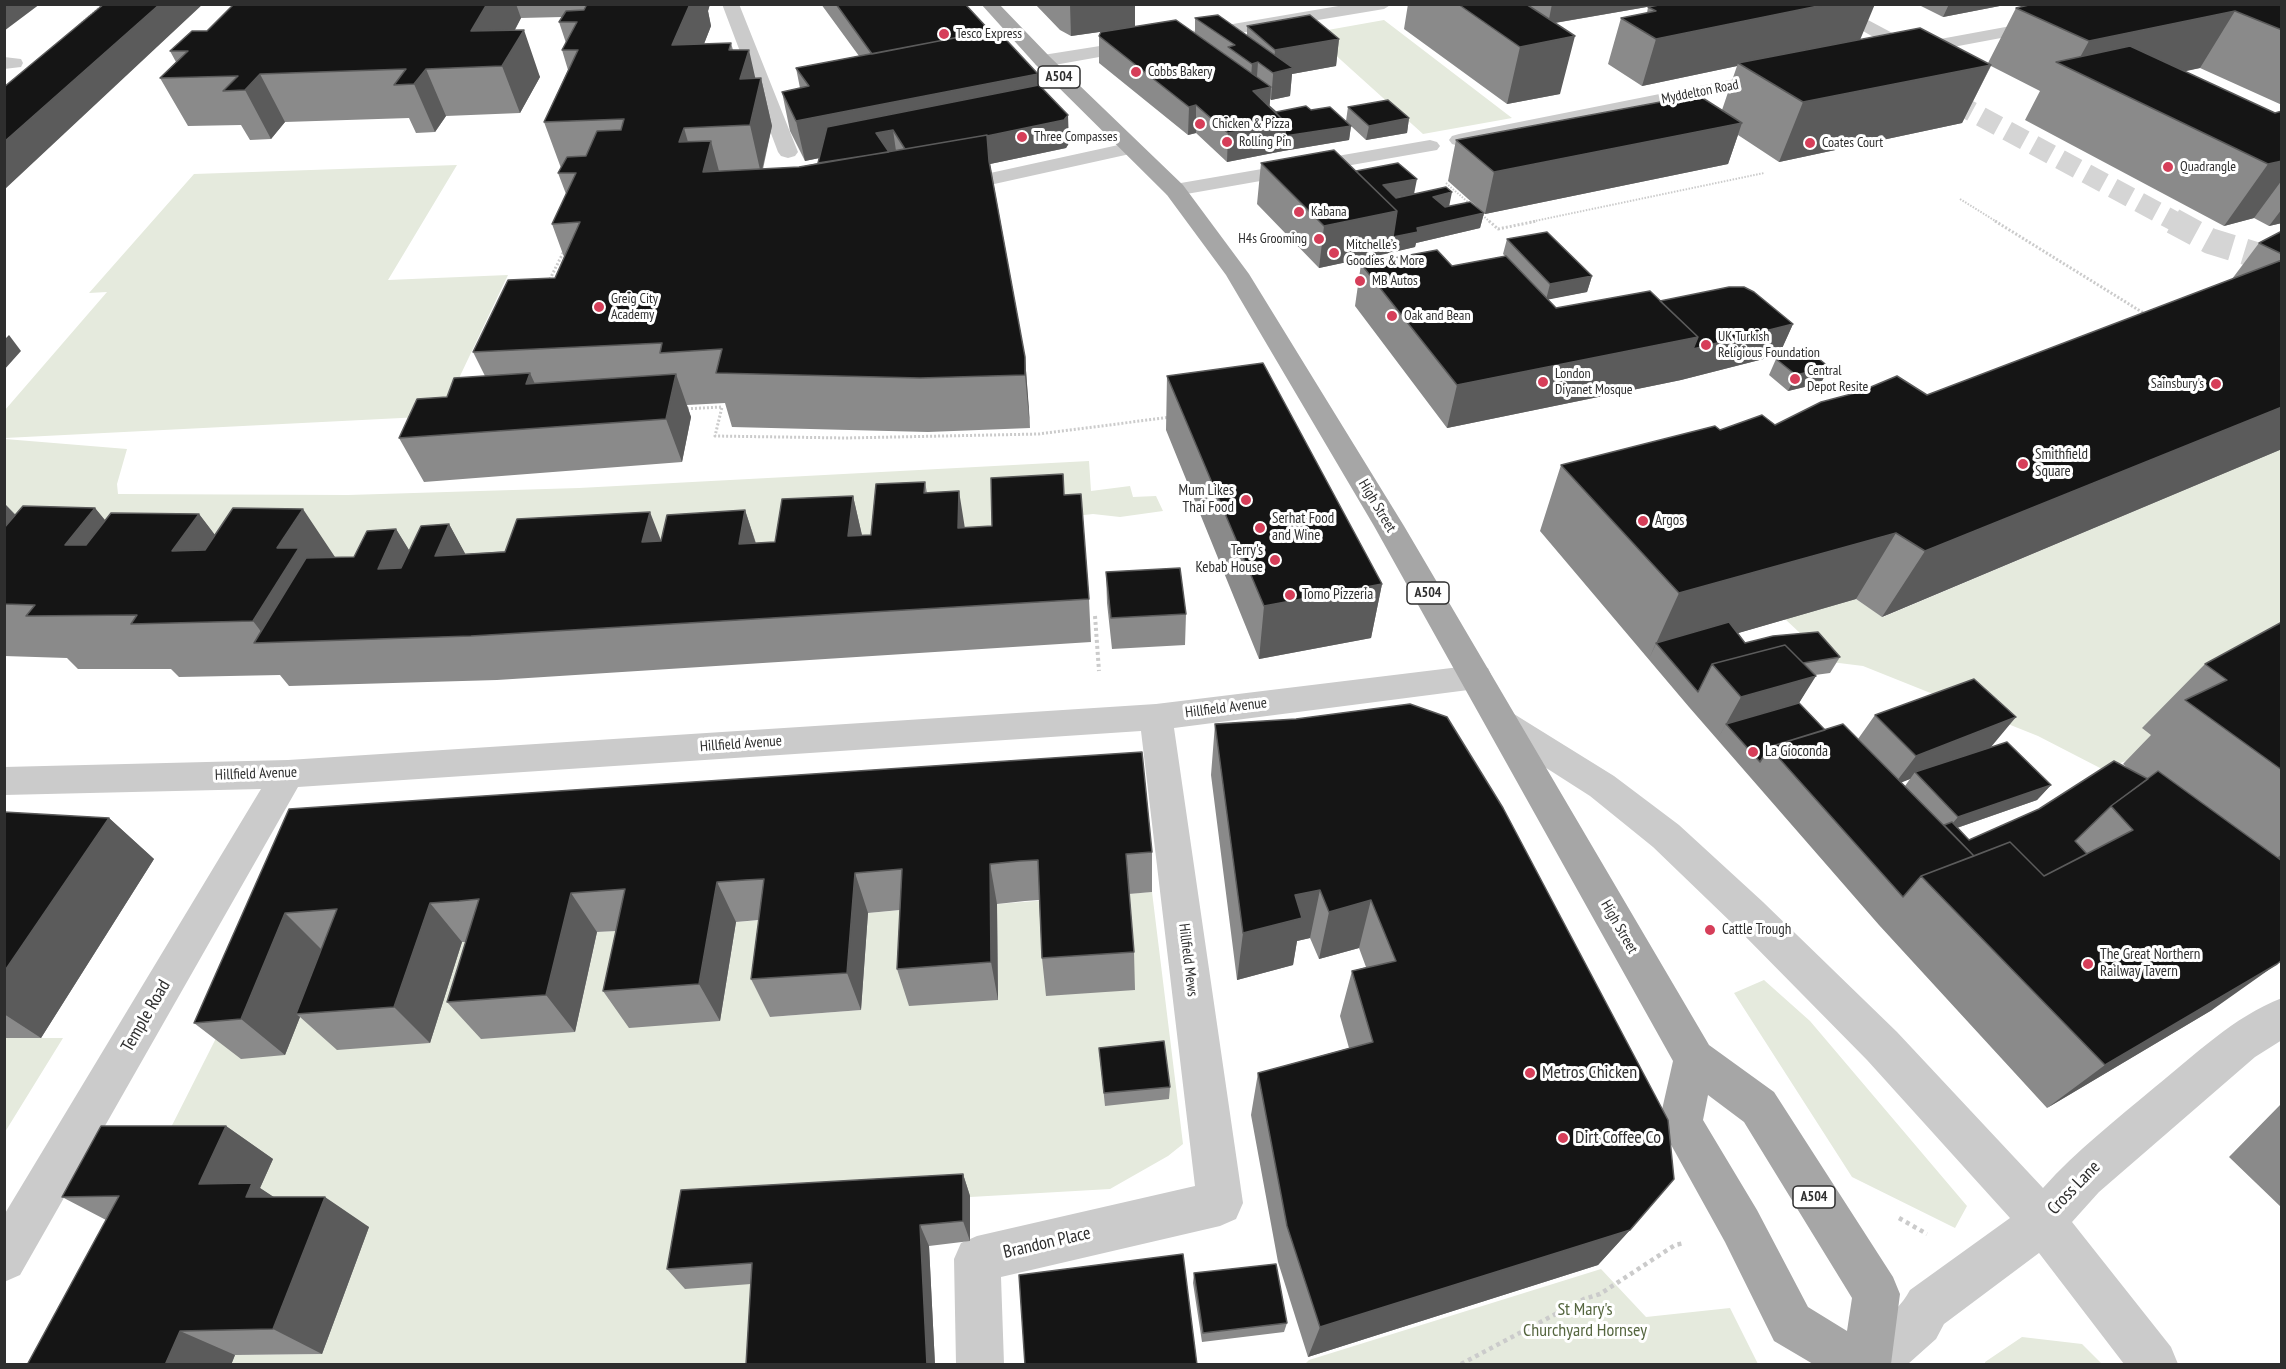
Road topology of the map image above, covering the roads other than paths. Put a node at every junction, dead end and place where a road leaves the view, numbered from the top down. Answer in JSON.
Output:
{"nodes":[{"id":1,"x":730,"y":4,"type":"edge"},
{"id":2,"x":989,"y":4,"type":"edge"},
{"id":3,"x":1384,"y":4,"type":"edge"},
{"id":4,"x":1824,"y":4,"type":"edge"},
{"id":5,"x":2072,"y":20,"type":"edge"},
{"id":6,"x":1166,"y":40,"type":"junction"},
{"id":7,"x":1910,"y":50,"type":"junction"},
{"id":8,"x":1194,"y":53,"type":"edge"},
{"id":9,"x":1881,"y":56,"type":"edge"},
{"id":10,"x":1043,"y":61,"type":"junction"},
{"id":11,"x":1792,"y":73,"type":"edge"},
{"id":12,"x":1460,"y":140,"type":"edge"},
{"id":13,"x":1430,"y":146,"type":"dead end"},
{"id":14,"x":1132,"y":148,"type":"junction"},
{"id":15,"x":788,"y":152,"type":"edge"},
{"id":16,"x":1175,"y":190,"type":"junction"},
{"id":17,"x":926,"y":193,"type":"edge"},
{"id":18,"x":1476,"y":677,"type":"junction"},
{"id":19,"x":1156,"y":717,"type":"junction"},
{"id":20,"x":1502,"y":723,"type":"junction"},
{"id":21,"x":288,"y":774,"type":"junction"},
{"id":22,"x":4,"y":781,"type":"edge"},
{"id":23,"x":2282,"y":1017,"type":"edge"},
{"id":24,"x":1694,"y":1059,"type":"junction"},
{"id":25,"x":1220,"y":1203,"type":"joint"},
{"id":26,"x":2043,"y":1221,"type":"junction"},
{"id":27,"x":4,"y":1259,"type":"edge"},
{"id":28,"x":980,"y":1365,"type":"edge"},
{"id":29,"x":1857,"y":1365,"type":"edge"},
{"id":30,"x":1867,"y":1365,"type":"edge"},
{"id":31,"x":1872,"y":1365,"type":"edge"},
{"id":32,"x":2154,"y":1365,"type":"edge"}],
"edges":[{"from":1,"to":15,"type":"street"},
{"from":2,"to":10,"type":"main road","name":"High Street","number":"A504"},
{"from":3,"to":6,"type":"street"},
{"from":4,"to":7,"type":"street"},
{"from":5,"to":7,"type":"street"},
{"from":6,"to":8,"type":"street"},
{"from":6,"to":10,"type":"street"},
{"from":7,"to":9,"type":"street"},
{"from":10,"to":14,"type":"main road","name":"High Street","number":"A504"},
{"from":11,"to":12,"type":"street","name":"Myddelton Road"},
{"from":13,"to":16,"type":"street"},
{"from":14,"to":16,"type":"main road","name":"High Street","number":"A504"},
{"from":14,"to":17,"type":"street"},
{"from":16,"to":18,"type":"main road","name":"High Street","number":"A504"},
{"from":18,"to":19,"type":"street","name":"Hillfield Avenue"},
{"from":18,"to":20,"type":"main road","name":"High Street","number":"A504"},
{"from":19,"to":21,"type":"street","name":"Hillfield Avenue"},
{"from":19,"to":25,"type":"street","name":"Hillfield Mews"},
{"from":20,"to":24,"type":"main road","name":"High Street","number":"A504"},
{"from":20,"to":26,"type":"street"},
{"from":21,"to":22,"type":"street","name":"Hillfield Avenue"},
{"from":21,"to":27,"type":"street","name":"Temple Road"},
{"from":23,"to":26,"type":"street","name":"Cross Lane"},
{"from":24,"to":29,"type":"main road"},
{"from":24,"to":30,"type":"main road","name":"High Street","number":"A504"},
{"from":25,"to":28,"type":"street","name":"Brandon Place"},
{"from":26,"to":31,"type":"street","name":"Cross Lane"},
{"from":26,"to":32,"type":"street"}]}
